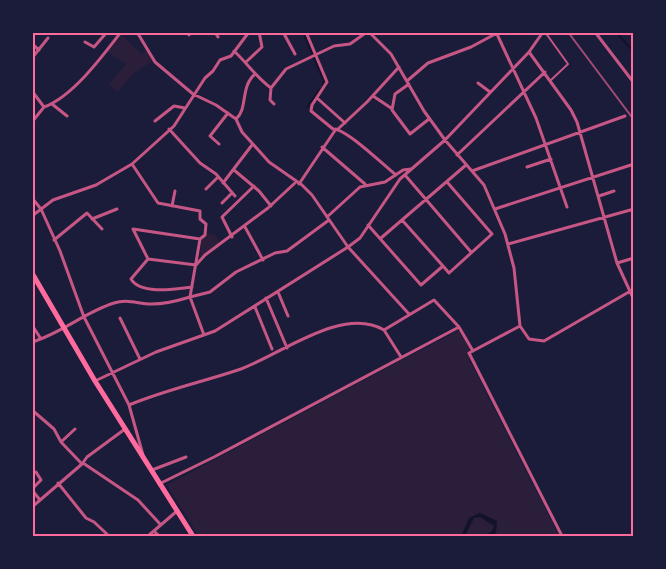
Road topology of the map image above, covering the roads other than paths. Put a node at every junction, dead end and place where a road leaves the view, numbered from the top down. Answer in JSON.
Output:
{"nodes":[{"id":1,"x":107,"y":32,"type":"edge"},
{"id":2,"x":121,"y":32,"type":"edge"},
{"id":3,"x":138,"y":32,"type":"edge"},
{"id":4,"x":214,"y":32,"type":"edge"},
{"id":5,"x":249,"y":32,"type":"edge"},
{"id":6,"x":259,"y":32,"type":"edge"},
{"id":7,"x":283,"y":32,"type":"edge"},
{"id":8,"x":306,"y":32,"type":"edge"},
{"id":9,"x":368,"y":32,"type":"edge"},
{"id":10,"x":544,"y":32,"type":"edge"},
{"id":11,"x":595,"y":32,"type":"edge"},
{"id":12,"x":497,"y":33,"type":"edge"},
{"id":13,"x":218,"y":37,"type":"dead end"},
{"id":14,"x":48,"y":38,"type":"dead end"},
{"id":15,"x":85,"y":42,"type":"dead end"},
{"id":16,"x":32,"y":44,"type":"edge"},
{"id":17,"x":39,"y":50,"type":"junction"},
{"id":18,"x":234,"y":51,"type":"junction"},
{"id":19,"x":529,"y":52,"type":"junction"},
{"id":20,"x":295,"y":54,"type":"dead end"},
{"id":21,"x":313,"y":57,"type":"junction"},
{"id":22,"x":32,"y":58,"type":"edge"},
{"id":23,"x":246,"y":62,"type":"junction"},
{"id":24,"x":399,"y":67,"type":"junction"},
{"id":25,"x":512,"y":68,"type":"junction"},
{"id":26,"x":545,"y":72,"type":"junction"},
{"id":27,"x":255,"y":74,"type":"junction"},
{"id":28,"x":550,"y":80,"type":"junction"},
{"id":29,"x":408,"y":82,"type":"junction"},
{"id":30,"x":478,"y":83,"type":"dead end"},
{"id":31,"x":634,"y":83,"type":"edge"},
{"id":32,"x":271,"y":88,"type":"junction"},
{"id":33,"x":32,"y":91,"type":"edge"},
{"id":34,"x":490,"y":92,"type":"junction"},
{"id":35,"x":524,"y":93,"type":"junction"},
{"id":36,"x":193,"y":94,"type":"junction"},
{"id":37,"x":373,"y":96,"type":"junction"},
{"id":38,"x":317,"y":98,"type":"junction"},
{"id":39,"x":52,"y":104,"type":"junction"},
{"id":40,"x":274,"y":104,"type":"dead end"},
{"id":41,"x":44,"y":107,"type":"junction"},
{"id":42,"x":185,"y":108,"type":"junction"},
{"id":43,"x":391,"y":108,"type":"junction"},
{"id":44,"x":228,"y":113,"type":"junction"},
{"id":45,"x":67,"y":116,"type":"dead end"},
{"id":46,"x":625,"y":116,"type":"dead end"},
{"id":47,"x":236,"y":119,"type":"junction"},
{"id":48,"x":429,"y":119,"type":"junction"},
{"id":49,"x":155,"y":121,"type":"dead end"},
{"id":50,"x":32,"y":122,"type":"edge"},
{"id":51,"x":345,"y":123,"type":"junction"},
{"id":52,"x":169,"y":129,"type":"junction"},
{"id":53,"x":337,"y":129,"type":"junction"},
{"id":54,"x":580,"y":132,"type":"junction"},
{"id":55,"x":445,"y":140,"type":"junction"},
{"id":56,"x":219,"y":144,"type":"dead end"},
{"id":57,"x":546,"y":144,"type":"junction"},
{"id":58,"x":252,"y":145,"type":"junction"},
{"id":59,"x":322,"y":147,"type":"junction"},
{"id":60,"x":458,"y":155,"type":"junction"},
{"id":61,"x":551,"y":159,"type":"junction"},
{"id":62,"x":132,"y":164,"type":"junction"},
{"id":63,"x":466,"y":164,"type":"junction"},
{"id":64,"x":634,"y":164,"type":"edge"},
{"id":65,"x":528,"y":168,"type":"dead end"},
{"id":66,"x":412,"y":169,"type":"junction"},
{"id":67,"x":234,"y":170,"type":"junction"},
{"id":68,"x":472,"y":171,"type":"junction"},
{"id":69,"x":396,"y":175,"type":"junction"},
{"id":70,"x":405,"y":176,"type":"junction"},
{"id":71,"x":218,"y":177,"type":"junction"},
{"id":72,"x":593,"y":177,"type":"junction"},
{"id":73,"x":447,"y":182,"type":"junction"},
{"id":74,"x":223,"y":183,"type":"junction"},
{"id":75,"x":297,"y":183,"type":"junction"},
{"id":76,"x":365,"y":184,"type":"junction"},
{"id":77,"x":254,"y":186,"type":"junction"},
{"id":78,"x":560,"y":187,"type":"junction"},
{"id":79,"x":206,"y":189,"type":"dead end"},
{"id":80,"x":175,"y":191,"type":"dead end"},
{"id":81,"x":614,"y":191,"type":"dead end"},
{"id":82,"x":599,"y":196,"type":"junction"},
{"id":83,"x":32,"y":198,"type":"edge"},
{"id":84,"x":426,"y":200,"type":"junction"},
{"id":85,"x":222,"y":203,"type":"dead end"},
{"id":86,"x":109,"y":206,"type":"dead end"},
{"id":87,"x":172,"y":206,"type":"junction"},
{"id":88,"x":271,"y":206,"type":"junction"},
{"id":89,"x":567,"y":207,"type":"dead end"},
{"id":90,"x":41,"y":208,"type":"junction"},
{"id":91,"x":117,"y":209,"type":"dead end"},
{"id":92,"x":495,"y":209,"type":"junction"},
{"id":93,"x":634,"y":209,"type":"edge"},
{"id":94,"x":111,"y":211,"type":"junction"},
{"id":95,"x":604,"y":215,"type":"junction"},
{"id":96,"x":32,"y":216,"type":"edge"},
{"id":97,"x":92,"y":219,"type":"junction"},
{"id":98,"x":328,"y":219,"type":"junction"},
{"id":99,"x":402,"y":220,"type":"junction"},
{"id":100,"x":368,"y":226,"type":"junction"},
{"id":101,"x":245,"y":227,"type":"junction"},
{"id":102,"x":102,"y":229,"type":"dead end"},
{"id":103,"x":232,"y":237,"type":"junction"},
{"id":104,"x":381,"y":238,"type":"junction"},
{"id":105,"x":200,"y":239,"type":"junction"},
{"id":106,"x":54,"y":240,"type":"junction"},
{"id":107,"x":508,"y":244,"type":"junction"},
{"id":108,"x":348,"y":248,"type":"junction"},
{"id":109,"x":471,"y":252,"type":"junction"},
{"id":110,"x":634,"y":258,"type":"edge"},
{"id":111,"x":148,"y":259,"type":"junction"},
{"id":112,"x":263,"y":260,"type":"junction"},
{"id":113,"x":617,"y":263,"type":"junction"},
{"id":114,"x":196,"y":266,"type":"junction"},
{"id":115,"x":443,"y":266,"type":"junction"},
{"id":116,"x":32,"y":273,"type":"edge"},
{"id":117,"x":192,"y":287,"type":"junction"},
{"id":118,"x":634,"y":289,"type":"edge"},
{"id":119,"x":629,"y":291,"type":"junction"},
{"id":120,"x":278,"y":292,"type":"junction"},
{"id":121,"x":190,"y":297,"type":"junction"},
{"id":122,"x":266,"y":298,"type":"junction"},
{"id":123,"x":634,"y":300,"type":"edge"},
{"id":124,"x":255,"y":307,"type":"junction"},
{"id":125,"x":409,"y":314,"type":"junction"},
{"id":126,"x":288,"y":316,"type":"dead end"},
{"id":127,"x":84,"y":317,"type":"junction"},
{"id":128,"x":120,"y":318,"type":"dead end"},
{"id":129,"x":32,"y":326,"type":"edge"},
{"id":130,"x":520,"y":326,"type":"junction"},
{"id":131,"x":459,"y":327,"type":"junction"},
{"id":132,"x":64,"y":328,"type":"junction"},
{"id":133,"x":384,"y":330,"type":"junction"},
{"id":134,"x":204,"y":335,"type":"junction"},
{"id":135,"x":41,"y":339,"type":"junction"},
{"id":136,"x":32,"y":342,"type":"edge"},
{"id":137,"x":286,"y":348,"type":"junction"},
{"id":138,"x":272,"y":350,"type":"dead end"},
{"id":139,"x":473,"y":351,"type":"junction"},
{"id":140,"x":401,"y":357,"type":"junction"},
{"id":141,"x":140,"y":359,"type":"junction"},
{"id":142,"x":113,"y":371,"type":"junction"},
{"id":143,"x":95,"y":381,"type":"junction"},
{"id":144,"x":129,"y":405,"type":"junction"},
{"id":145,"x":32,"y":410,"type":"edge"},
{"id":146,"x":75,"y":429,"type":"dead end"},
{"id":147,"x":124,"y":429,"type":"junction"},
{"id":148,"x":61,"y":442,"type":"junction"},
{"id":149,"x":186,"y":457,"type":"dead end"},
{"id":150,"x":144,"y":460,"type":"junction"},
{"id":151,"x":83,"y":464,"type":"junction"},
{"id":152,"x":151,"y":471,"type":"junction"},
{"id":153,"x":36,"y":472,"type":"dead end"},
{"id":154,"x":58,"y":484,"type":"junction"},
{"id":155,"x":159,"y":484,"type":"junction"},
{"id":156,"x":32,"y":490,"type":"edge"},
{"id":157,"x":40,"y":500,"type":"junction"},
{"id":158,"x":32,"y":507,"type":"edge"},
{"id":159,"x":177,"y":511,"type":"junction"},
{"id":160,"x":160,"y":524,"type":"junction"},
{"id":161,"x":154,"y":531,"type":"junction"},
{"id":162,"x":109,"y":536,"type":"edge"},
{"id":163,"x":148,"y":536,"type":"edge"},
{"id":164,"x":159,"y":536,"type":"edge"},
{"id":165,"x":193,"y":536,"type":"edge"},
{"id":166,"x":562,"y":536,"type":"edge"}],
"edges":[{"from":1,"to":15,"type":"street"},
{"from":2,"to":39,"type":"street"},
{"from":3,"to":36,"type":"street"},
{"from":4,"to":13,"type":"street"},
{"from":5,"to":18,"type":"street"},
{"from":6,"to":23,"type":"street"},
{"from":7,"to":20,"type":"street"},
{"from":8,"to":21,"type":"street"},
{"from":9,"to":21,"type":"street"},
{"from":9,"to":24,"type":"street"},
{"from":10,"to":19,"type":"street"},
{"from":10,"to":28,"type":"lane"},
{"from":11,"to":31,"type":"street"},
{"from":12,"to":25,"type":"street"},
{"from":12,"to":29,"type":"street"},
{"from":14,"to":17,"type":"street"},
{"from":16,"to":17,"type":"street"},
{"from":17,"to":22,"type":"street"},
{"from":18,"to":23,"type":"street"},
{"from":18,"to":36,"type":"street"},
{"from":19,"to":25,"type":"street"},
{"from":19,"to":26,"type":"street"},
{"from":21,"to":32,"type":"street"},
{"from":21,"to":38,"type":"street"},
{"from":23,"to":27,"type":"street"},
{"from":24,"to":29,"type":"street"},
{"from":24,"to":37,"type":"street"},
{"from":25,"to":34,"type":"street"},
{"from":25,"to":35,"type":"street"},
{"from":26,"to":28,"type":"street"},
{"from":26,"to":35,"type":"street"},
{"from":27,"to":32,"type":"street"},
{"from":27,"to":47,"type":"street"},
{"from":28,"to":54,"type":"street"},
{"from":29,"to":43,"type":"street"},
{"from":29,"to":48,"type":"street"},
{"from":30,"to":34,"type":"street"},
{"from":32,"to":40,"type":"street"},
{"from":33,"to":41,"type":"street"},
{"from":34,"to":55,"type":"street"},
{"from":35,"to":57,"type":"street"},
{"from":35,"to":60,"type":"street"},
{"from":36,"to":42,"type":"street"},
{"from":36,"to":44,"type":"street"},
{"from":37,"to":43,"type":"street"},
{"from":37,"to":51,"type":"street"},
{"from":38,"to":51,"type":"street"},
{"from":38,"to":53,"type":"street"},
{"from":39,"to":41,"type":"street"},
{"from":39,"to":45,"type":"street"},
{"from":41,"to":50,"type":"street"},
{"from":42,"to":49,"type":"street"},
{"from":42,"to":52,"type":"street"},
{"from":43,"to":48,"type":"street"},
{"from":44,"to":47,"type":"street"},
{"from":44,"to":56,"type":"street"},
{"from":46,"to":54,"type":"street"},
{"from":47,"to":58,"type":"street"},
{"from":48,"to":55,"type":"street"},
{"from":51,"to":53,"type":"street"},
{"from":52,"to":62,"type":"street"},
{"from":52,"to":71,"type":"street"},
{"from":53,"to":59,"type":"street"},
{"from":53,"to":69,"type":"street"},
{"from":54,"to":57,"type":"street"},
{"from":54,"to":72,"type":"street"},
{"from":55,"to":60,"type":"street"},
{"from":55,"to":66,"type":"street"},
{"from":57,"to":61,"type":"street"},
{"from":57,"to":68,"type":"street"},
{"from":58,"to":67,"type":"street"},
{"from":58,"to":75,"type":"street"},
{"from":59,"to":75,"type":"street"},
{"from":59,"to":76,"type":"street"},
{"from":60,"to":63,"type":"street"},
{"from":61,"to":65,"type":"street"},
{"from":61,"to":78,"type":"street"},
{"from":62,"to":87,"type":"street"},
{"from":62,"to":90,"type":"street"},
{"from":63,"to":68,"type":"street"},
{"from":63,"to":73,"type":"street"},
{"from":64,"to":72,"type":"street"},
{"from":66,"to":69,"type":"street"},
{"from":66,"to":70,"type":"street"},
{"from":67,"to":74,"type":"street"},
{"from":67,"to":77,"type":"street"},
{"from":68,"to":92,"type":"street"},
{"from":69,"to":76,"type":"street"},
{"from":70,"to":84,"type":"street"},
{"from":70,"to":100,"type":"street"},
{"from":71,"to":74,"type":"street"},
{"from":71,"to":79,"type":"street"},
{"from":72,"to":78,"type":"street"},
{"from":72,"to":82,"type":"street"},
{"from":73,"to":84,"type":"street"},
{"from":73,"to":109,"type":"street"},
{"from":74,"to":85,"type":"street"},
{"from":75,"to":88,"type":"street"},
{"from":75,"to":98,"type":"street"},
{"from":76,"to":98,"type":"street"},
{"from":77,"to":88,"type":"street"},
{"from":77,"to":103,"type":"street"},
{"from":78,"to":89,"type":"street"},
{"from":78,"to":92,"type":"street"},
{"from":80,"to":87,"type":"street"},
{"from":81,"to":82,"type":"street"},
{"from":82,"to":95,"type":"street"},
{"from":83,"to":90,"type":"street"},
{"from":84,"to":99,"type":"street"},
{"from":84,"to":109,"type":"street"},
{"from":86,"to":94,"type":"street"},
{"from":87,"to":105,"type":"street"},
{"from":88,"to":101,"type":"street"},
{"from":90,"to":96,"type":"street"},
{"from":90,"to":106,"type":"street"},
{"from":91,"to":94,"type":"street"},
{"from":92,"to":107,"type":"street"},
{"from":93,"to":95,"type":"street"},
{"from":94,"to":97,"type":"street"},
{"from":95,"to":107,"type":"street"},
{"from":95,"to":113,"type":"street"},
{"from":97,"to":102,"type":"street"},
{"from":97,"to":106,"type":"street"},
{"from":98,"to":108,"type":"street"},
{"from":98,"to":112,"type":"street"},
{"from":99,"to":104,"type":"street"},
{"from":99,"to":115,"type":"street"},
{"from":100,"to":104,"type":"street"},
{"from":100,"to":108,"type":"street"},
{"from":101,"to":103,"type":"street"},
{"from":101,"to":112,"type":"street"},
{"from":103,"to":114,"type":"street"},
{"from":104,"to":115,"type":"street"},
{"from":105,"to":111,"type":"street"},
{"from":105,"to":114,"type":"street"},
{"from":106,"to":127,"type":"street"},
{"from":107,"to":130,"type":"street"},
{"from":108,"to":120,"type":"street"},
{"from":108,"to":125,"type":"street"},
{"from":109,"to":115,"type":"street"},
{"from":110,"to":113,"type":"street"},
{"from":111,"to":114,"type":"street"},
{"from":111,"to":117,"type":"street"},
{"from":112,"to":121,"type":"street"},
{"from":113,"to":119,"type":"street"},
{"from":114,"to":117,"type":"street"},
{"from":116,"to":132,"type":"main road"},
{"from":117,"to":121,"type":"street"},
{"from":118,"to":119,"type":"street"},
{"from":119,"to":123,"type":"street"},
{"from":119,"to":130,"type":"street"},
{"from":120,"to":122,"type":"street"},
{"from":120,"to":126,"type":"street"},
{"from":121,"to":127,"type":"street"},
{"from":121,"to":134,"type":"street"},
{"from":122,"to":124,"type":"street"},
{"from":122,"to":137,"type":"street"},
{"from":124,"to":134,"type":"street"},
{"from":124,"to":138,"type":"street"},
{"from":125,"to":131,"type":"street"},
{"from":125,"to":133,"type":"street"},
{"from":127,"to":132,"type":"street"},
{"from":127,"to":142,"type":"street"},
{"from":128,"to":141,"type":"street"},
{"from":129,"to":135,"type":"street"},
{"from":130,"to":139,"type":"street"},
{"from":131,"to":139,"type":"street"},
{"from":131,"to":140,"type":"street"},
{"from":132,"to":135,"type":"street"},
{"from":132,"to":143,"type":"main road"},
{"from":133,"to":137,"type":"street"},
{"from":133,"to":140,"type":"street"},
{"from":134,"to":141,"type":"street"},
{"from":135,"to":136,"type":"street"},
{"from":137,"to":144,"type":"street"},
{"from":139,"to":166,"type":"street"},
{"from":140,"to":155,"type":"street"},
{"from":141,"to":142,"type":"street"},
{"from":142,"to":143,"type":"street"},
{"from":142,"to":144,"type":"street"},
{"from":143,"to":147,"type":"main road"},
{"from":144,"to":150,"type":"street"},
{"from":145,"to":148,"type":"street"},
{"from":146,"to":148,"type":"street"},
{"from":147,"to":150,"type":"main road"},
{"from":147,"to":151,"type":"street"},
{"from":148,"to":151,"type":"street"},
{"from":149,"to":152,"type":"street"},
{"from":150,"to":152,"type":"main road"},
{"from":151,"to":154,"type":"street"},
{"from":151,"to":160,"type":"street"},
{"from":152,"to":155,"type":"main road"},
{"from":153,"to":156,"type":"street"},
{"from":154,"to":157,"type":"street"},
{"from":154,"to":162,"type":"street"},
{"from":155,"to":159,"type":"main road"},
{"from":156,"to":157,"type":"street"},
{"from":157,"to":158,"type":"street"},
{"from":159,"to":160,"type":"street"},
{"from":159,"to":165,"type":"main road"},
{"from":160,"to":161,"type":"street"},
{"from":161,"to":163,"type":"street"},
{"from":161,"to":164,"type":"street"}]}
